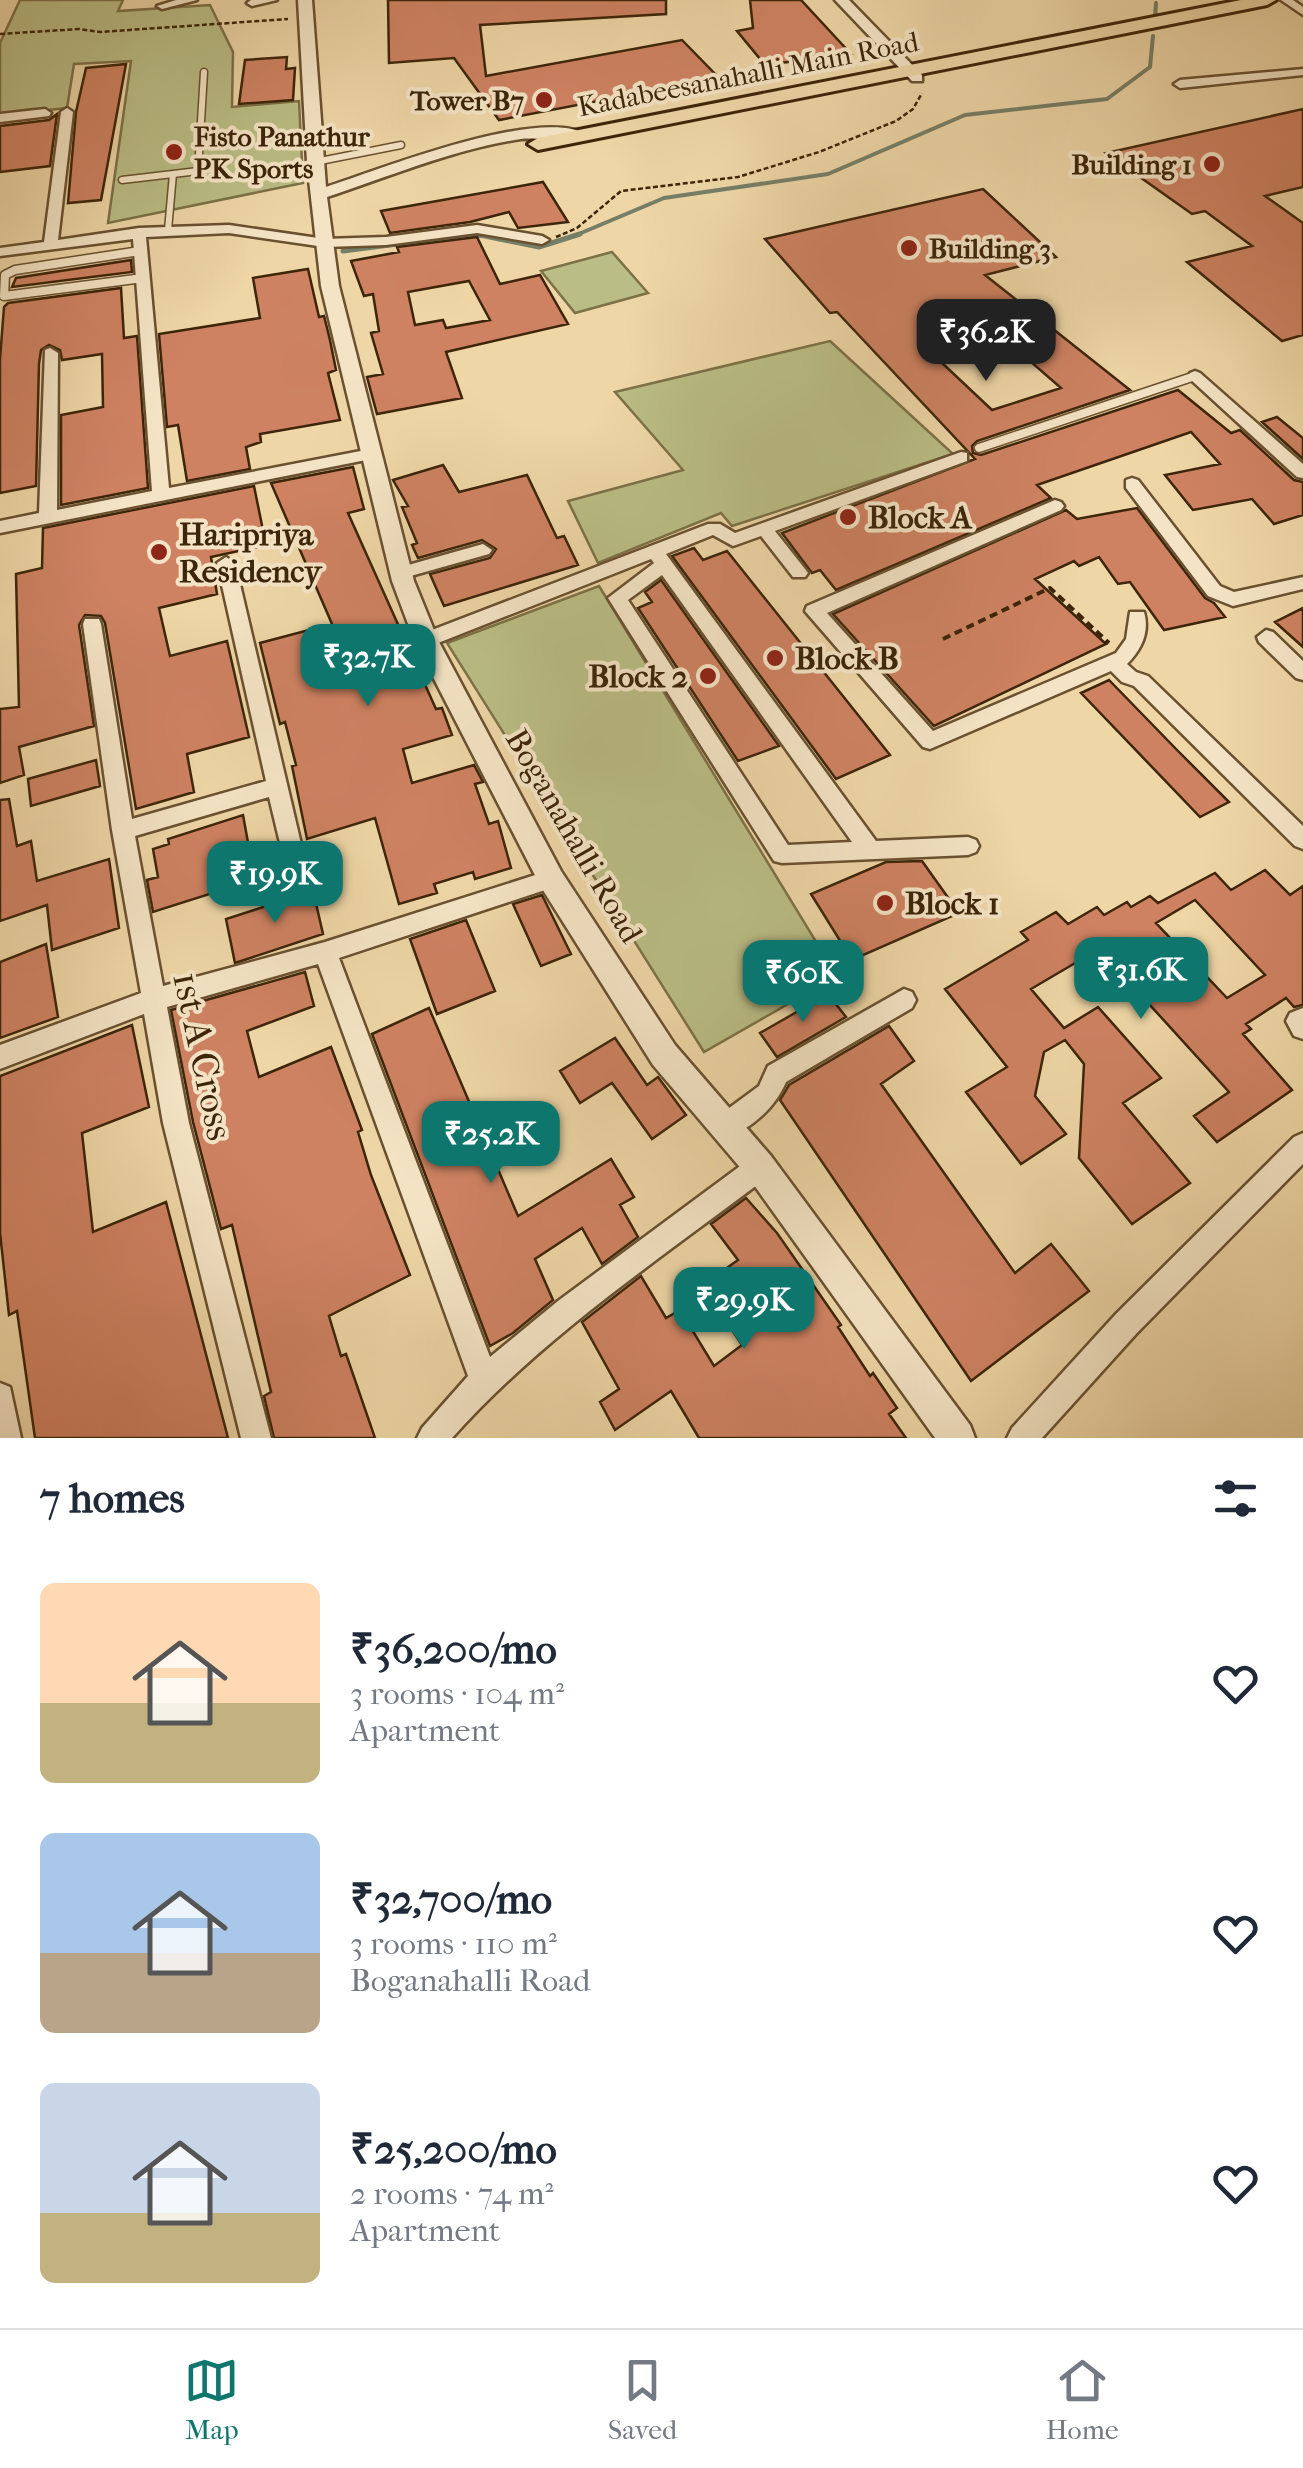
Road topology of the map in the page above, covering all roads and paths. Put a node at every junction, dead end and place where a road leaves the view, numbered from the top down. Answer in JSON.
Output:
{"nodes":[{"id":1,"x":192,"y":0,"type":"edge"},
{"id":2,"x":272,"y":0,"type":"edge"},
{"id":3,"x":305,"y":0,"type":"edge"},
{"id":4,"x":842,"y":0,"type":"edge"},
{"id":5,"x":863,"y":0,"type":"edge"},
{"id":6,"x":1266,"y":0,"type":"edge"},
{"id":7,"x":1286,"y":0,"type":"edge"},
{"id":8,"x":252,"y":4,"type":"dead end"},
{"id":9,"x":162,"y":6,"type":"dead end"},
{"id":10,"x":1303,"y":12,"type":"edge"},
{"id":11,"x":308,"y":18,"type":"junction"},
{"id":12,"x":0,"y":34,"type":"edge"},
{"id":13,"x":204,"y":72,"type":"dead end"},
{"id":14,"x":1303,"y":72,"type":"edge"},
{"id":15,"x":925,"y":73,"type":"junction"},
{"id":16,"x":1180,"y":84,"type":"dead end"},
{"id":17,"x":67,"y":112,"type":"dead end"},
{"id":18,"x":45,"y":113,"type":"dead end"},
{"id":19,"x":0,"y":118,"type":"edge"},
{"id":20,"x":581,"y":136,"type":"junction"},
{"id":21,"x":401,"y":145,"type":"dead end"},
{"id":22,"x":316,"y":162,"type":"junction"},
{"id":23,"x":173,"y":174,"type":"junction"},
{"id":24,"x":122,"y":180,"type":"dead end"},
{"id":25,"x":320,"y":194,"type":"junction"},
{"id":26,"x":168,"y":230,"type":"junction"},
{"id":27,"x":139,"y":239,"type":"junction"},
{"id":28,"x":542,"y":240,"type":"joint"},
{"id":29,"x":325,"y":243,"type":"junction"},
{"id":30,"x":51,"y":244,"type":"junction"},
{"id":31,"x":0,"y":252,"type":"edge"},
{"id":32,"x":142,"y":278,"type":"junction"},
{"id":33,"x":50,"y":352,"type":"dead end"},
{"id":34,"x":1194,"y":376,"type":"joint"},
{"id":35,"x":978,"y":448,"type":"dead end"},
{"id":36,"x":372,"y":454,"type":"junction"},
{"id":37,"x":961,"y":457,"type":"dead end"},
{"id":38,"x":1299,"y":466,"type":"edge"},
{"id":39,"x":1132,"y":484,"type":"dead end"},
{"id":40,"x":161,"y":496,"type":"junction"},
{"id":41,"x":1055,"y":506,"type":"dead end"},
{"id":42,"x":48,"y":518,"type":"junction"},
{"id":43,"x":0,"y":527,"type":"edge"},
{"id":44,"x":766,"y":530,"type":"junction"},
{"id":45,"x":484,"y":550,"type":"dead end"},
{"id":46,"x":659,"y":558,"type":"junction"},
{"id":47,"x":226,"y":563,"type":"dead end"},
{"id":48,"x":400,"y":572,"type":"junction"},
{"id":49,"x":799,"y":573,"type":"dead end"},
{"id":50,"x":1303,"y":584,"type":"edge"},
{"id":51,"x":1137,"y":617,"type":"dead end"},
{"id":52,"x":92,"y":624,"type":"dead end"},
{"id":53,"x":1266,"y":637,"type":"dead end"},
{"id":54,"x":943,"y":639,"type":"dead end"},
{"id":55,"x":426,"y":640,"type":"junction"},
{"id":56,"x":1118,"y":661,"type":"junction"},
{"id":57,"x":1303,"y":673,"type":"edge"},
{"id":58,"x":276,"y":787,"type":"junction"},
{"id":59,"x":123,"y":830,"type":"junction"},
{"id":60,"x":1303,"y":840,"type":"edge"},
{"id":61,"x":968,"y":846,"type":"dead end"},
{"id":62,"x":870,"y":850,"type":"junction"},
{"id":63,"x":298,"y":878,"type":"dead end"},
{"id":64,"x":551,"y":878,"type":"junction"},
{"id":65,"x":325,"y":952,"type":"junction"},
{"id":66,"x":152,"y":1000,"type":"junction"},
{"id":67,"x":904,"y":1000,"type":"dead end"},
{"id":68,"x":1303,"y":1019,"type":"edge"},
{"id":69,"x":1303,"y":1028,"type":"edge"},
{"id":70,"x":0,"y":1056,"type":"edge"},
{"id":71,"x":726,"y":1126,"type":"junction"},
{"id":72,"x":1303,"y":1146,"type":"edge"},
{"id":73,"x":760,"y":1167,"type":"junction"},
{"id":74,"x":484,"y":1380,"type":"junction"},
{"id":75,"x":0,"y":1397,"type":"edge"},
{"id":76,"x":6,"y":1438,"type":"edge"},
{"id":77,"x":256,"y":1438,"type":"edge"},
{"id":78,"x":432,"y":1438,"type":"edge"},
{"id":79,"x":958,"y":1438,"type":"edge"},
{"id":80,"x":1022,"y":1438,"type":"edge"}],
"edges":[{"from":1,"to":9,"type":"street"},
{"from":2,"to":8,"type":"street"},
{"from":3,"to":11,"type":"street","name":"Boganahalli Road"},
{"from":4,"to":15,"type":"street"},
{"from":5,"to":15,"type":"street"},
{"from":6,"to":15,"type":"main road","name":"Kadabeesanahalli Main Road"},
{"from":7,"to":10,"type":"street"},
{"from":11,"to":12,"type":"path"},
{"from":11,"to":22,"type":"street","name":"Boganahalli Road"},
{"from":13,"to":23,"type":"lane"},
{"from":14,"to":16,"type":"street"},
{"from":15,"to":20,"type":"main road","name":"Kadabeesanahalli Main Road"},
{"from":15,"to":20,"type":"main road","name":"Kadabeesanahalli Main Road"},
{"from":15,"to":28,"type":"path"},
{"from":17,"to":30,"type":"street"},
{"from":18,"to":19,"type":"street"},
{"from":20,"to":25,"type":"street"},
{"from":21,"to":22,"type":"lane"},
{"from":22,"to":25,"type":"street","name":"Boganahalli Road"},
{"from":23,"to":24,"type":"lane"},
{"from":23,"to":26,"type":"lane"},
{"from":25,"to":29,"type":"street","name":"Boganahalli Road"},
{"from":26,"to":27,"type":"street"},
{"from":26,"to":29,"type":"street"},
{"from":27,"to":30,"type":"street"},
{"from":27,"to":32,"type":"street"},
{"from":27,"to":32,"type":"lane"},
{"from":28,"to":29,"type":"street"},
{"from":29,"to":36,"type":"street","name":"Boganahalli Road"},
{"from":30,"to":31,"type":"street"},
{"from":32,"to":40,"type":"street"},
{"from":33,"to":42,"type":"street"},
{"from":34,"to":35,"type":"lane"},
{"from":34,"to":38,"type":"street"},
{"from":36,"to":40,"type":"street"},
{"from":36,"to":48,"type":"street","name":"Boganahalli Road"},
{"from":37,"to":44,"type":"street"},
{"from":39,"to":50,"type":"street"},
{"from":40,"to":42,"type":"street"},
{"from":41,"to":56,"type":"street"},
{"from":42,"to":43,"type":"street"},
{"from":44,"to":46,"type":"street"},
{"from":44,"to":49,"type":"street"},
{"from":45,"to":48,"type":"street"},
{"from":46,"to":55,"type":"street"},
{"from":46,"to":62,"type":"street"},
{"from":46,"to":62,"type":"street"},
{"from":47,"to":58,"type":"street"},
{"from":48,"to":55,"type":"street","name":"Boganahalli Road"},
{"from":51,"to":56,"type":"street"},
{"from":52,"to":59,"type":"street","name":"1st A Cross"},
{"from":53,"to":57,"type":"street"},
{"from":54,"to":56,"type":"path"},
{"from":55,"to":64,"type":"street","name":"Boganahalli Road"},
{"from":56,"to":60,"type":"street"},
{"from":58,"to":59,"type":"street"},
{"from":58,"to":63,"type":"street"},
{"from":59,"to":66,"type":"street","name":"1st A Cross"},
{"from":61,"to":62,"type":"street"},
{"from":64,"to":65,"type":"street"},
{"from":64,"to":71,"type":"street","name":"Boganahalli Road"},
{"from":65,"to":66,"type":"street"},
{"from":65,"to":74,"type":"street"},
{"from":66,"to":70,"type":"street"},
{"from":66,"to":77,"type":"street","name":"1st A Cross"},
{"from":67,"to":71,"type":"street"},
{"from":68,"to":69,"type":"street"},
{"from":71,"to":73,"type":"street","name":"Boganahalli Road"},
{"from":72,"to":80,"type":"street"},
{"from":73,"to":74,"type":"street"},
{"from":73,"to":79,"type":"street","name":"Boganahalli Road"},
{"from":74,"to":78,"type":"street"},
{"from":75,"to":76,"type":"street"}]}
